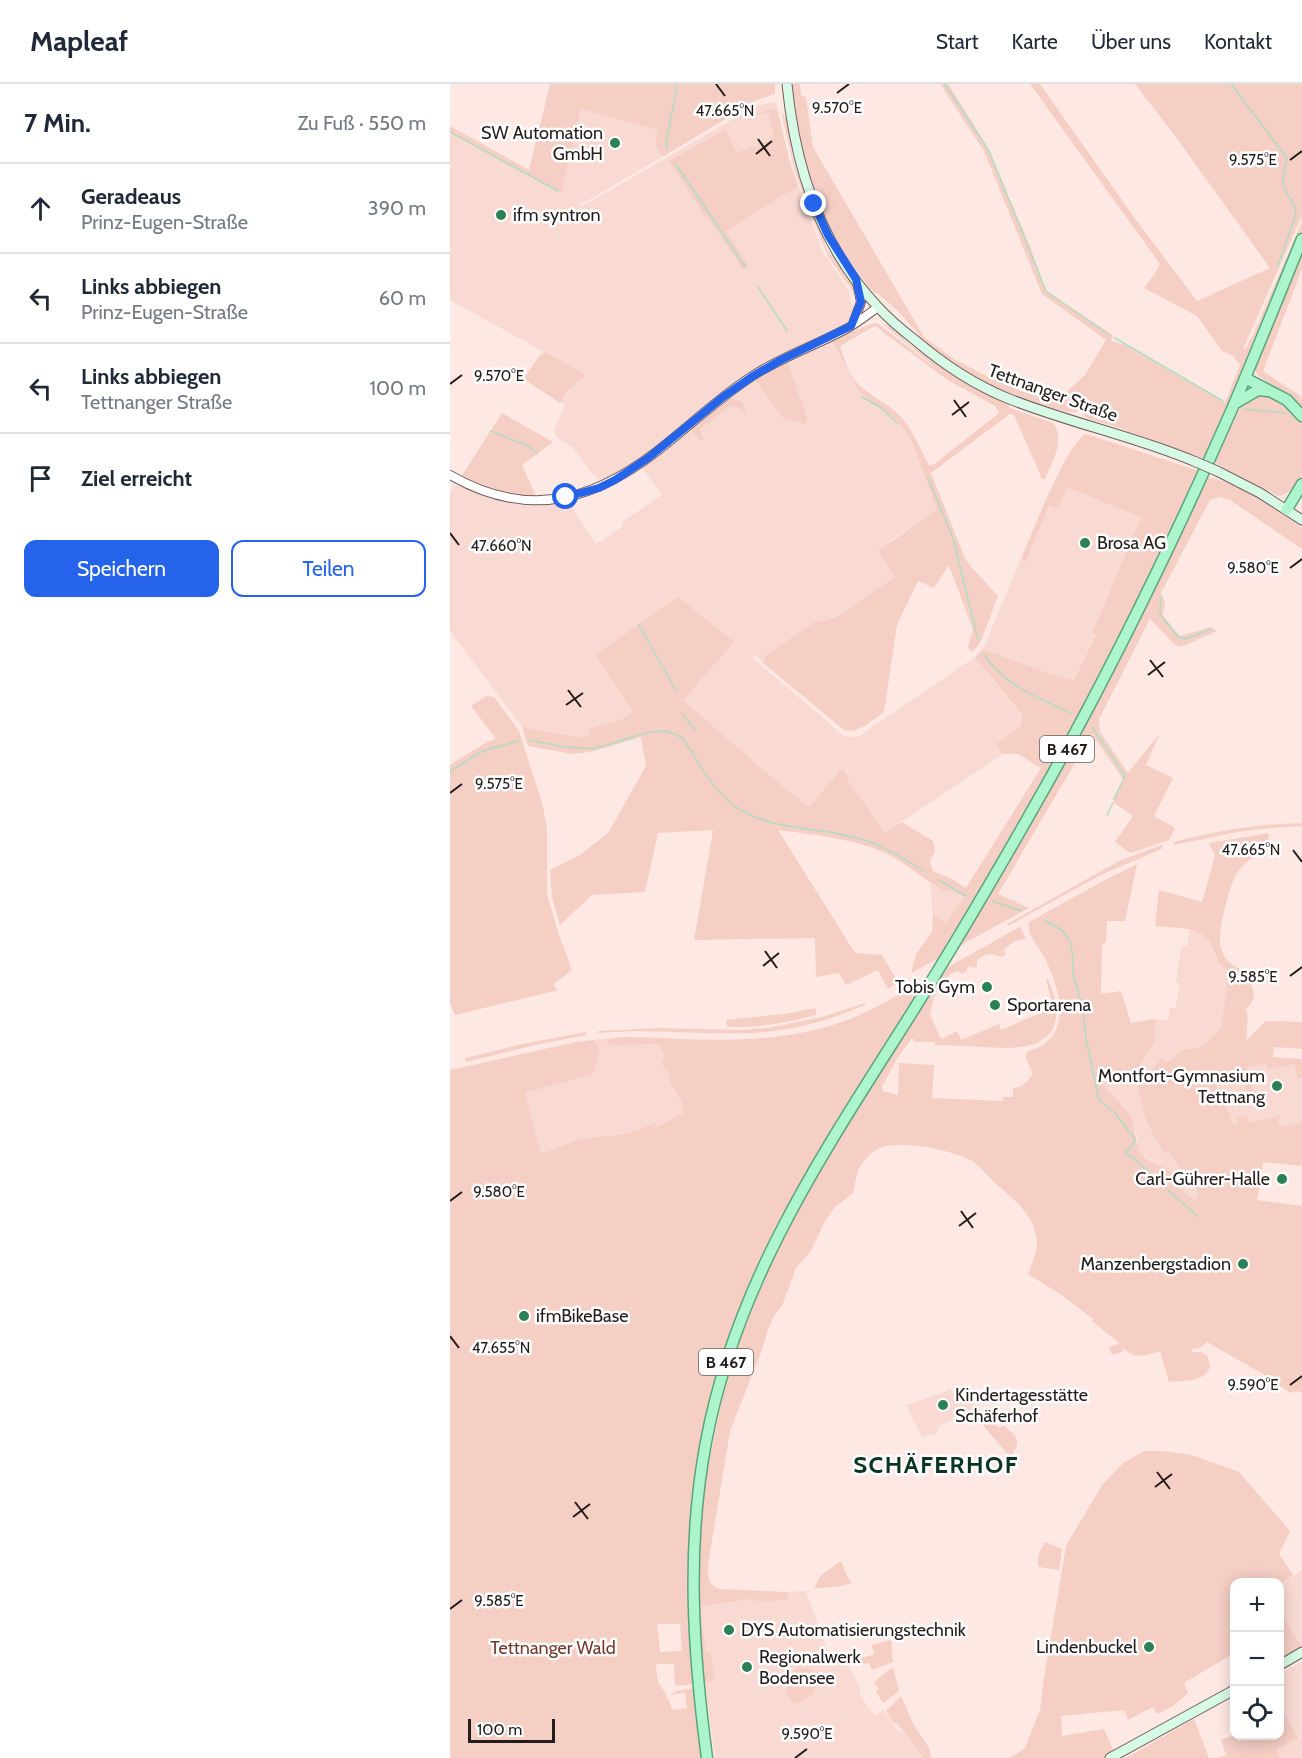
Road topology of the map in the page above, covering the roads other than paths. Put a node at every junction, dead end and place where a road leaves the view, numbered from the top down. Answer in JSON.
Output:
{"nodes":[{"id":1,"x":787,"y":84,"type":"edge"},
{"id":2,"x":1302,"y":238,"type":"edge"},
{"id":3,"x":856,"y":279,"type":"junction"},
{"id":4,"x":878,"y":307,"type":"junction"},
{"id":5,"x":851,"y":326,"type":"junction"},
{"id":6,"x":1245,"y":378,"type":"junction"},
{"id":7,"x":1270,"y":390,"type":"junction"},
{"id":8,"x":1234,"y":404,"type":"junction"},
{"id":9,"x":1302,"y":416,"type":"edge"},
{"id":10,"x":450,"y":475,"type":"edge"},
{"id":11,"x":1301,"y":487,"type":"edge"},
{"id":12,"x":1302,"y":505,"type":"edge"},
{"id":13,"x":1287,"y":509,"type":"junction"},
{"id":14,"x":1302,"y":520,"type":"edge"},
{"id":15,"x":1302,"y":1652,"type":"edge"},
{"id":16,"x":1284,"y":1663,"type":"edge"},
{"id":17,"x":1230,"y":1692,"type":"edge"},
{"id":18,"x":707,"y":1758,"type":"edge"},
{"id":19,"x":1110,"y":1758,"type":"edge"}],
"edges":[{"from":1,"to":3,"type":"main road","name":"Tettnanger Straße"},
{"from":2,"to":6,"type":"main road","number":"B 467"},
{"from":3,"to":4,"type":"main road","name":"Tettnanger Straße"},
{"from":3,"to":5,"type":"street"},
{"from":4,"to":5,"type":"street"},
{"from":4,"to":13,"type":"main road","name":"Tettnanger Straße","bridge":true},
{"from":5,"to":10,"type":"street"},
{"from":6,"to":7,"type":"main road"},
{"from":6,"to":8,"type":"main road","number":"B 467"},
{"from":7,"to":8,"type":"main road"},
{"from":7,"to":9,"type":"main road"},
{"from":8,"to":18,"type":"main road","number":"B 467"},
{"from":11,"to":12,"type":"main road"},
{"from":11,"to":13,"type":"main road"},
{"from":13,"to":14,"type":"main road","name":"Tettnanger Straße"},
{"from":15,"to":16,"type":"main road"},
{"from":17,"to":19,"type":"main road"}]}
